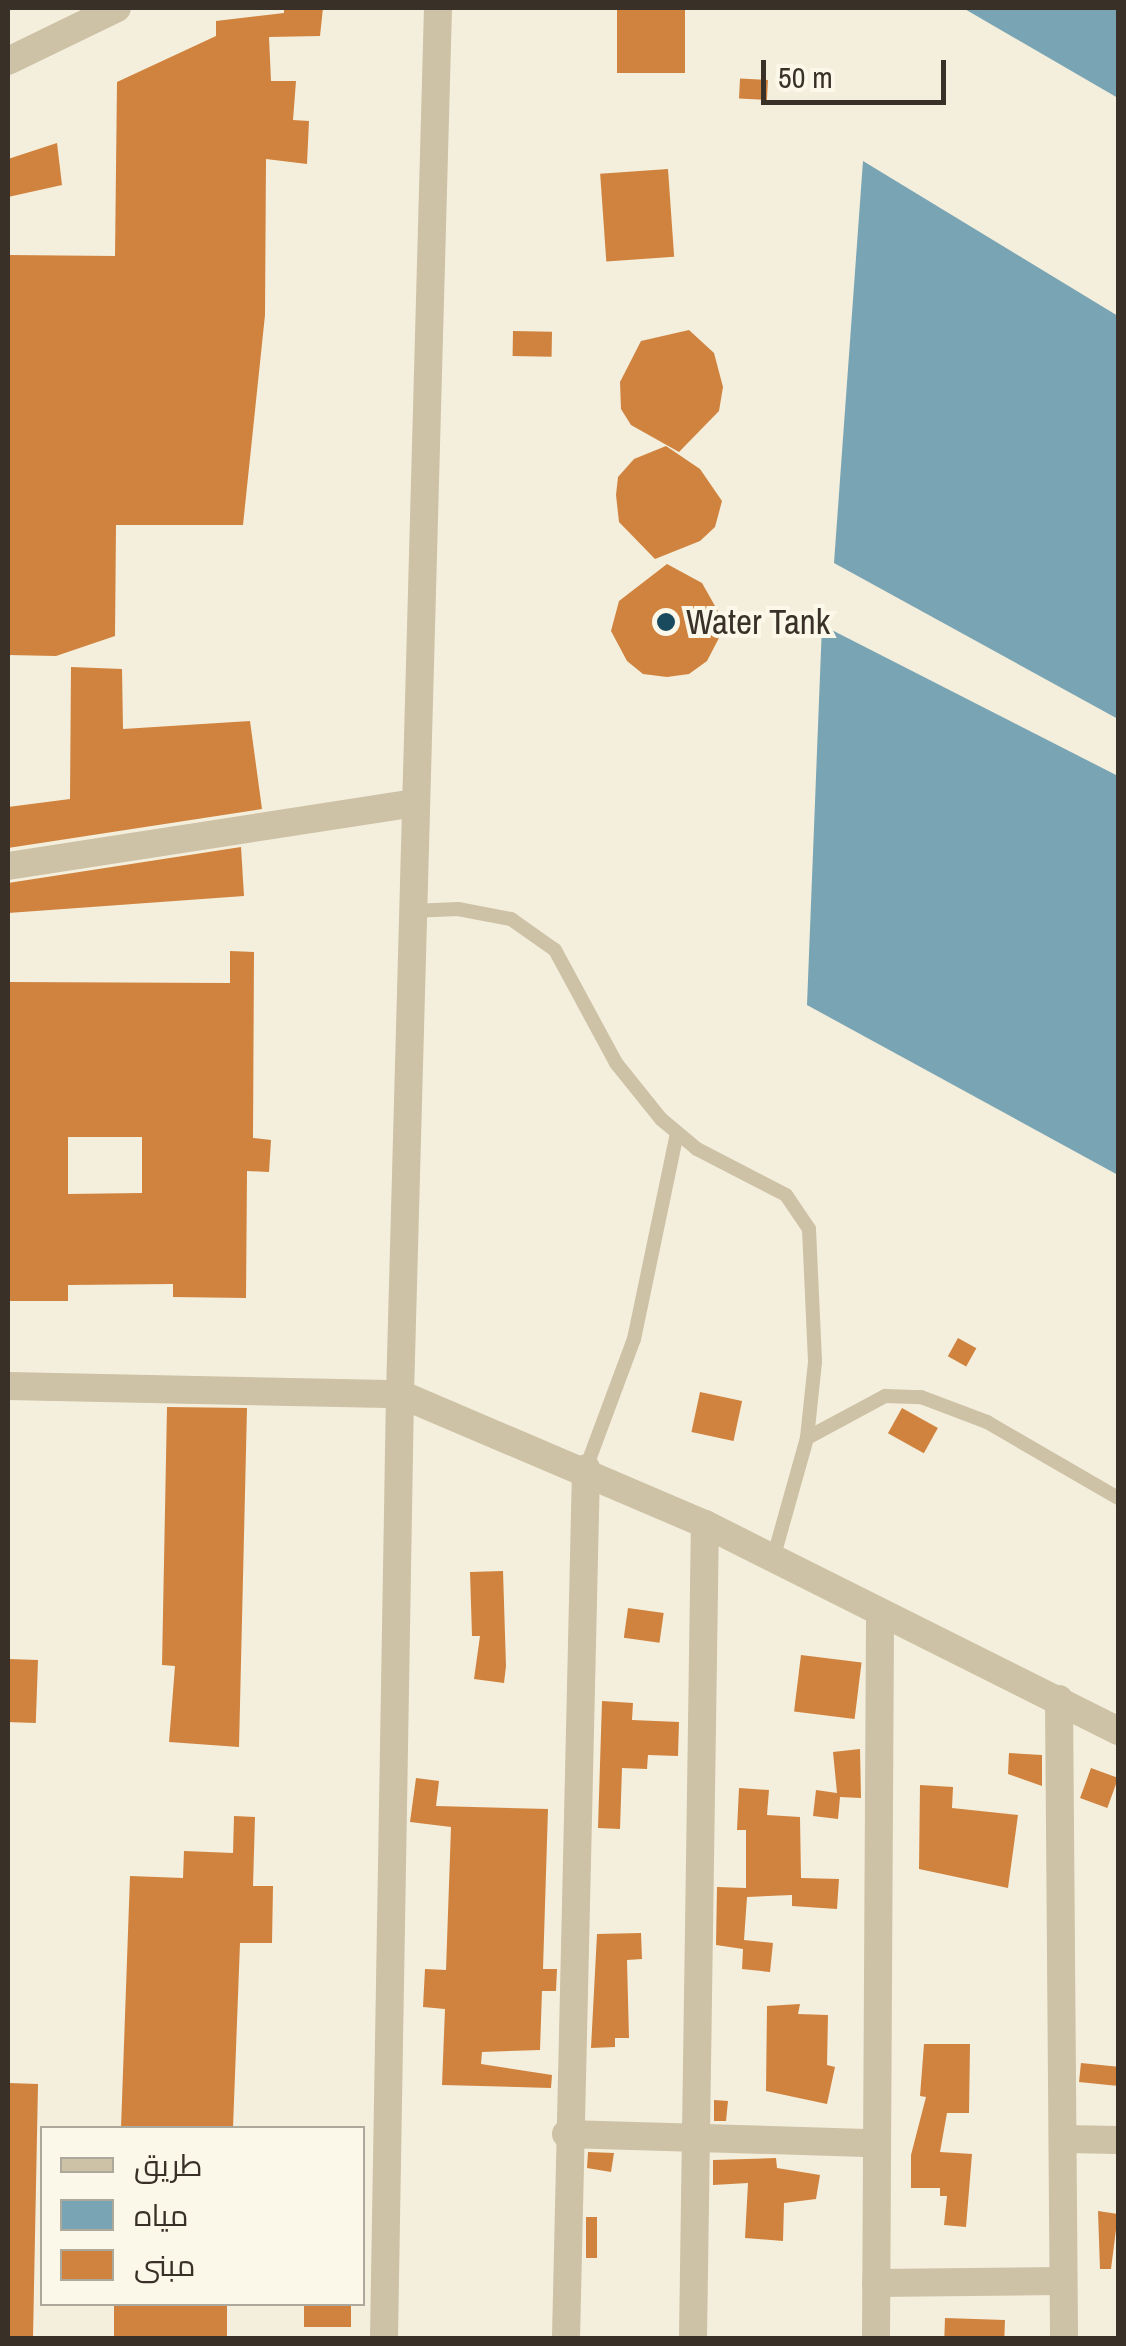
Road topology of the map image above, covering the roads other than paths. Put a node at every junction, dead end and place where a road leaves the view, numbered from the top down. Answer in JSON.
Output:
{"nodes":[{"id":1,"x":117,"y":8,"type":"edge"},
{"id":2,"x":445,"y":11,"type":"edge"},
{"id":3,"x":8,"y":60,"type":"edge"},
{"id":4,"x":414,"y":804,"type":"junction"},
{"id":5,"x":8,"y":866,"type":"edge"},
{"id":6,"x":412,"y":911,"type":"junction"},
{"id":7,"x":677,"y":1133,"type":"junction"},
{"id":8,"x":8,"y":1386,"type":"edge"},
{"id":9,"x":400,"y":1394,"type":"junction"},
{"id":10,"x":807,"y":1438,"type":"junction"},
{"id":11,"x":586,"y":1468,"type":"junction"},
{"id":12,"x":1118,"y":1498,"type":"edge"},
{"id":13,"x":705,"y":1524,"type":"junction"},
{"id":14,"x":774,"y":1559,"type":"junction"},
{"id":15,"x":880,"y":1613,"type":"junction"},
{"id":16,"x":1058,"y":1699,"type":"junction"},
{"id":17,"x":1118,"y":1731,"type":"edge"},
{"id":18,"x":566,"y":2134,"type":"junction"},
{"id":19,"x":692,"y":2139,"type":"junction"},
{"id":20,"x":1065,"y":2139,"type":"junction"},
{"id":21,"x":1118,"y":2140,"type":"edge"},
{"id":22,"x":874,"y":2143,"type":"junction"},
{"id":23,"x":1063,"y":2281,"type":"junction"},
{"id":24,"x":876,"y":2283,"type":"junction"},
{"id":25,"x":384,"y":2338,"type":"edge"},
{"id":26,"x":566,"y":2338,"type":"edge"},
{"id":27,"x":693,"y":2338,"type":"edge"},
{"id":28,"x":876,"y":2338,"type":"edge"},
{"id":29,"x":1064,"y":2338,"type":"edge"}],
"edges":[{"from":1,"to":3,"type":"street"},
{"from":2,"to":4,"type":"street"},
{"from":4,"to":5,"type":"street"},
{"from":4,"to":6,"type":"street"},
{"from":6,"to":7,"type":"lane"},
{"from":6,"to":9,"type":"street"},
{"from":7,"to":10,"type":"lane"},
{"from":7,"to":11,"type":"lane"},
{"from":8,"to":9,"type":"street"},
{"from":9,"to":11,"type":"street"},
{"from":9,"to":25,"type":"street"},
{"from":10,"to":12,"type":"lane"},
{"from":10,"to":14,"type":"lane"},
{"from":11,"to":13,"type":"street"},
{"from":11,"to":18,"type":"street"},
{"from":13,"to":14,"type":"street"},
{"from":13,"to":19,"type":"street"},
{"from":14,"to":15,"type":"street"},
{"from":15,"to":16,"type":"street"},
{"from":15,"to":22,"type":"street"},
{"from":16,"to":17,"type":"street"},
{"from":16,"to":20,"type":"street"},
{"from":18,"to":19,"type":"street"},
{"from":18,"to":26,"type":"street"},
{"from":19,"to":22,"type":"street"},
{"from":19,"to":27,"type":"street"},
{"from":20,"to":21,"type":"street"},
{"from":20,"to":23,"type":"street"},
{"from":22,"to":24,"type":"street"},
{"from":23,"to":24,"type":"street"},
{"from":23,"to":29,"type":"street"},
{"from":24,"to":28,"type":"street"}]}
